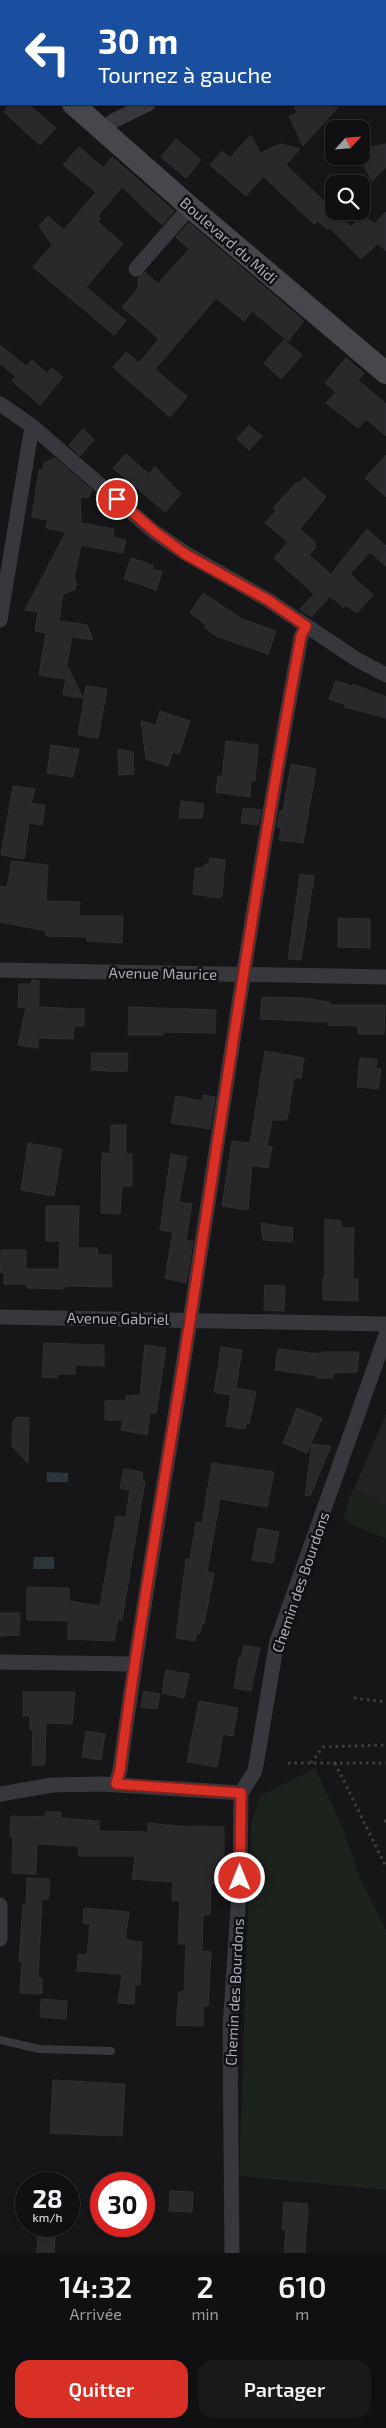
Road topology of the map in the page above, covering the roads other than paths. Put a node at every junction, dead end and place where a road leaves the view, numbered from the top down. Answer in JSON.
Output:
{"nodes":[{"id":1,"x":74,"y":105,"type":"edge"},
{"id":2,"x":146,"y":105,"type":"edge"},
{"id":3,"x":105,"y":131,"type":"junction"},
{"id":4,"x":190,"y":207,"type":"junction"},
{"id":5,"x":136,"y":269,"type":"dead end"},
{"id":6,"x":386,"y":373,"type":"edge"},
{"id":7,"x":0,"y":404,"type":"edge"},
{"id":8,"x":32,"y":426,"type":"junction"},
{"id":9,"x":0,"y":615,"type":"edge"},
{"id":10,"x":306,"y":626,"type":"junction"},
{"id":11,"x":386,"y":675,"type":"edge"},
{"id":12,"x":0,"y":970,"type":"edge"},
{"id":13,"x":242,"y":974,"type":"junction"},
{"id":14,"x":386,"y":977,"type":"edge"},
{"id":15,"x":0,"y":1317,"type":"edge"},
{"id":16,"x":191,"y":1318,"type":"junction"},
{"id":17,"x":386,"y":1324,"type":"edge"},
{"id":18,"x":386,"y":1335,"type":"edge"},
{"id":19,"x":0,"y":1662,"type":"edge"},
{"id":20,"x":134,"y":1664,"type":"junction"},
{"id":21,"x":116,"y":1784,"type":"junction"},
{"id":22,"x":241,"y":1793,"type":"junction"},
{"id":23,"x":0,"y":1794,"type":"edge"},
{"id":24,"x":0,"y":1905,"type":"edge"},
{"id":25,"x":0,"y":1939,"type":"edge"},
{"id":26,"x":0,"y":2040,"type":"edge"},
{"id":27,"x":111,"y":2051,"type":"dead end"},
{"id":28,"x":232,"y":2253,"type":"edge"}],
"edges":[{"from":1,"to":3,"type":"street","name":"Boulevard du Midi"},
{"from":2,"to":3,"type":"street"},
{"from":3,"to":4,"type":"street","name":"Boulevard du Midi"},
{"from":4,"to":5,"type":"street"},
{"from":4,"to":6,"type":"street","name":"Boulevard du Midi"},
{"from":7,"to":8,"type":"street"},
{"from":8,"to":9,"type":"street"},
{"from":8,"to":10,"type":"street"},
{"from":10,"to":11,"type":"street"},
{"from":10,"to":13,"type":"street"},
{"from":12,"to":13,"type":"street","name":"Avenue Maurice"},
{"from":13,"to":14,"type":"street","name":"Avenue Maurice"},
{"from":13,"to":16,"type":"street"},
{"from":15,"to":16,"type":"street","name":"Avenue Gabriel"},
{"from":16,"to":17,"type":"street","name":"Avenue Gabriel"},
{"from":16,"to":20,"type":"street"},
{"from":18,"to":22,"type":"street","name":"Chemin des Bourdons"},
{"from":19,"to":20,"type":"street"},
{"from":20,"to":21,"type":"street"},
{"from":21,"to":22,"type":"street"},
{"from":21,"to":23,"type":"street"},
{"from":22,"to":28,"type":"street","name":"Chemin des Bourdons"},
{"from":24,"to":25,"type":"street"},
{"from":26,"to":27,"type":"lane"}]}
